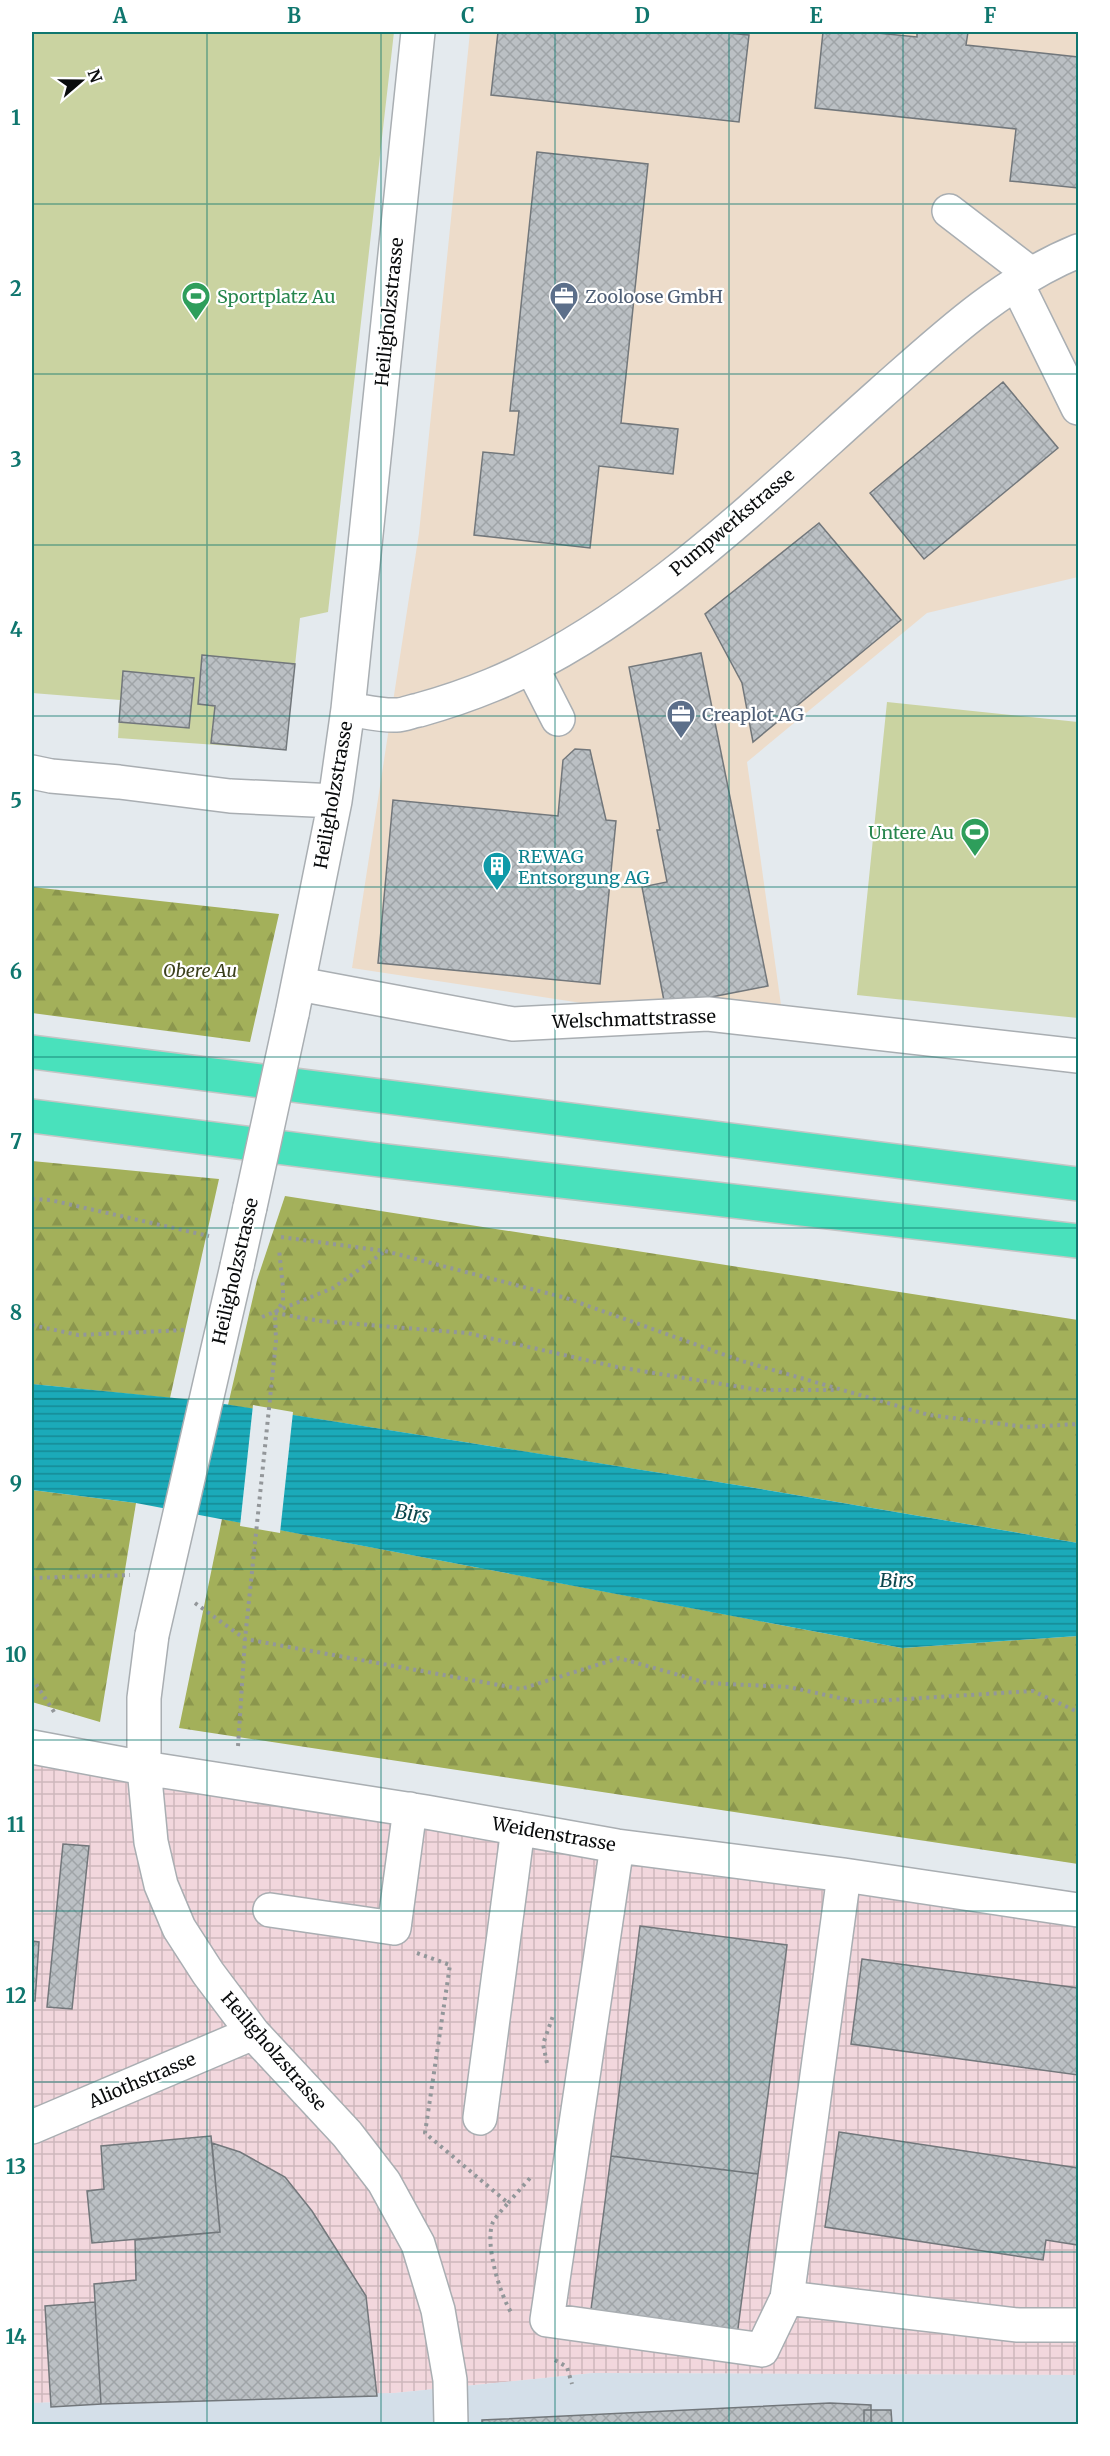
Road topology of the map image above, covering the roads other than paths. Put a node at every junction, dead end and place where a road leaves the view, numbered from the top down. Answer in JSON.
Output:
{"nodes":[{"id":1,"x":418,"y":32,"type":"edge"},
{"id":2,"x":949,"y":211,"type":"dead end"},
{"id":3,"x":1078,"y":251,"type":"edge"},
{"id":4,"x":1023,"y":278,"type":"junction"},
{"id":5,"x":1078,"y":408,"type":"edge"},
{"id":6,"x":532,"y":668,"type":"junction"},
{"id":7,"x":348,"y":709,"type":"junction"},
{"id":8,"x":558,"y":719,"type":"dead end"},
{"id":9,"x":32,"y":772,"type":"edge"},
{"id":10,"x":335,"y":801,"type":"junction"},
{"id":11,"x":295,"y":999,"type":"junction"},
{"id":12,"x":32,"y":1052,"type":"edge"},
{"id":13,"x":1078,"y":1056,"type":"edge"},
{"id":14,"x":32,"y":1116,"type":"edge"},
{"id":15,"x":1078,"y":1184,"type":"edge"},
{"id":16,"x":1078,"y":1241,"type":"edge"},
{"id":17,"x":32,"y":1747,"type":"edge"},
{"id":18,"x":144,"y":1768,"type":"junction"},
{"id":19,"x":410,"y":1809,"type":"junction"},
{"id":20,"x":518,"y":1828,"type":"junction"},
{"id":21,"x":617,"y":1846,"type":"junction"},
{"id":22,"x":844,"y":1875,"type":"junction"},
{"id":23,"x":270,"y":1910,"type":"dead end"},
{"id":24,"x":1078,"y":1910,"type":"edge"},
{"id":25,"x":253,"y":2033,"type":"junction"},
{"id":26,"x":480,"y":2118,"type":"dead end"},
{"id":27,"x":32,"y":2127,"type":"edge"},
{"id":28,"x":787,"y":2298,"type":"junction"},
{"id":29,"x":1078,"y":2325,"type":"edge"},
{"id":30,"x":451,"y":2424,"type":"edge"}],
"edges":[{"from":1,"to":7,"type":"street","name":"Heiligholzstrasse"},
{"from":2,"to":4,"type":"street"},
{"from":3,"to":4,"type":"street","name":"Pumpwerkstrasse"},
{"from":4,"to":5,"type":"street"},
{"from":4,"to":6,"type":"street","name":"Pumpwerkstrasse"},
{"from":6,"to":7,"type":"street","name":"Pumpwerkstrasse"},
{"from":6,"to":8,"type":"street"},
{"from":7,"to":10,"type":"street","name":"Heiligholzstrasse"},
{"from":9,"to":10,"type":"street"},
{"from":10,"to":11,"type":"street","name":"Heiligholzstrasse"},
{"from":11,"to":13,"type":"street","name":"Welschmattstrasse"},
{"from":11,"to":18,"type":"street","name":"Heiligholzstrasse","bridge":true},
{"from":12,"to":15,"type":"highway"},
{"from":14,"to":16,"type":"highway"},
{"from":17,"to":18,"type":"street","name":"Weidenstrasse"},
{"from":18,"to":19,"type":"street","name":"Weidenstrasse"},
{"from":18,"to":25,"type":"street","name":"Heiligholzstrasse"},
{"from":19,"to":20,"type":"street","name":"Weidenstrasse"},
{"from":19,"to":23,"type":"street"},
{"from":20,"to":21,"type":"street","name":"Weidenstrasse"},
{"from":20,"to":26,"type":"street"},
{"from":21,"to":22,"type":"street","name":"Weidenstrasse"},
{"from":21,"to":28,"type":"street"},
{"from":22,"to":24,"type":"street","name":"Weidenstrasse"},
{"from":22,"to":28,"type":"street"},
{"from":25,"to":27,"type":"street","name":"Aliothstrasse"},
{"from":25,"to":30,"type":"street","name":"Heiligholzstrasse"},
{"from":28,"to":29,"type":"street"}]}
